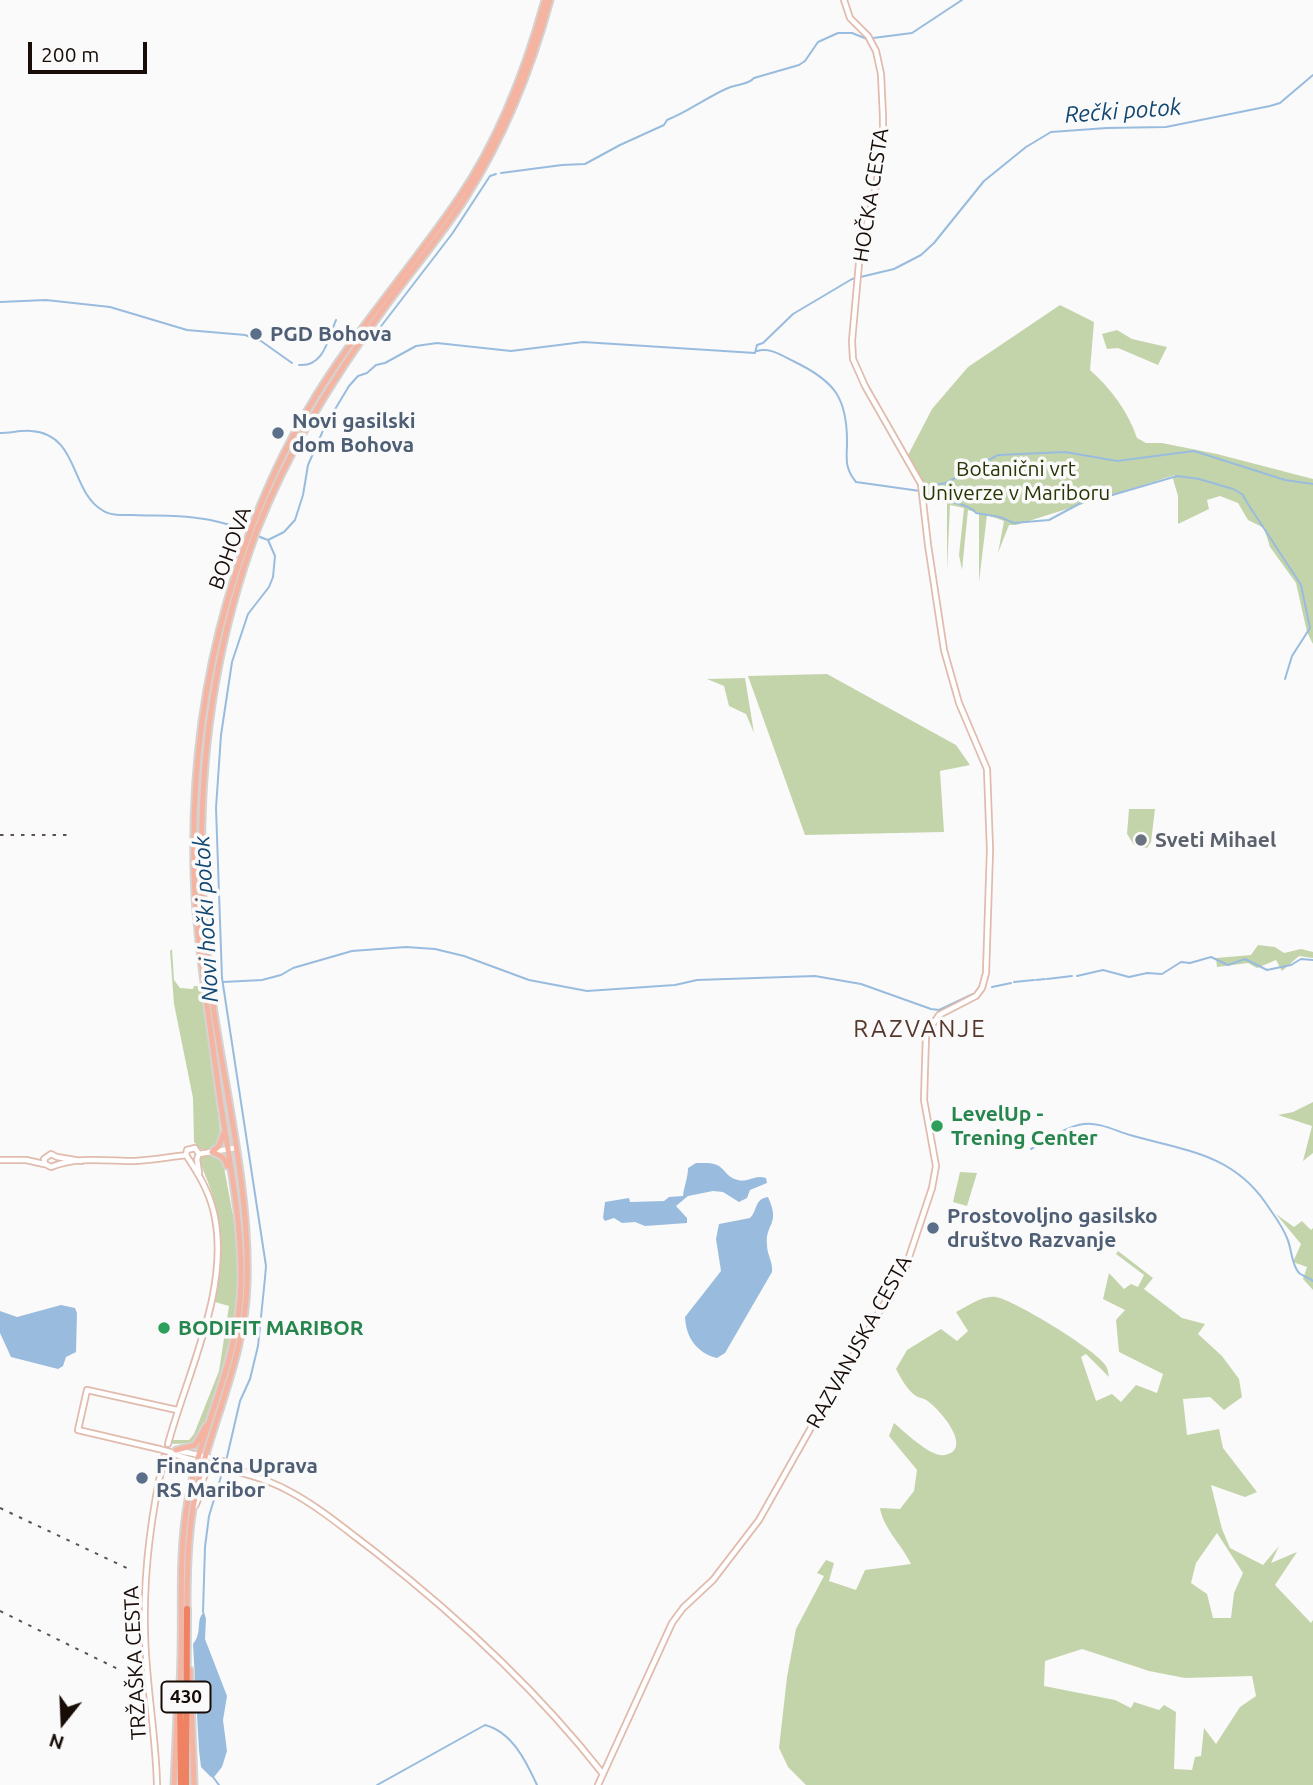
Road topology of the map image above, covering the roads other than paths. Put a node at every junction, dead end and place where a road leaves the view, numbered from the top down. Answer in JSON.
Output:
{"nodes":[{"id":1,"x":544,"y":0,"type":"edge"},
{"id":2,"x":550,"y":0,"type":"edge"},
{"id":3,"x":844,"y":0,"type":"edge"},
{"id":4,"x":422,"y":253,"type":"junction"},
{"id":5,"x":251,"y":540,"type":"junction"},
{"id":6,"x":935,"y":598,"type":"joint"},
{"id":7,"x":195,"y":899,"type":"joint"},
{"id":8,"x":203,"y":900,"type":"joint"},
{"id":9,"x":225,"y":1130,"type":"junction"},
{"id":10,"x":231,"y":1149,"type":"junction"},
{"id":11,"x":212,"y":1152,"type":"junction"},
{"id":12,"x":198,"y":1156,"type":"junction"},
{"id":13,"x":45,"y":1157,"type":"junction"},
{"id":14,"x":57,"y":1157,"type":"junction"},
{"id":15,"x":188,"y":1158,"type":"junction"},
{"id":16,"x":0,"y":1160,"type":"edge"},
{"id":17,"x":26,"y":1160,"type":"junction"},
{"id":18,"x":81,"y":1160,"type":"junction"},
{"id":19,"x":45,"y":1164,"type":"junction"},
{"id":20,"x":56,"y":1165,"type":"junction"},
{"id":21,"x":201,"y":1178,"type":"junction"},
{"id":22,"x":232,"y":1181,"type":"junction"},
{"id":23,"x":177,"y":1410,"type":"junction"},
{"id":24,"x":210,"y":1420,"type":"junction"},
{"id":25,"x":168,"y":1444,"type":"dead end"},
{"id":26,"x":173,"y":1451,"type":"junction"},
{"id":27,"x":164,"y":1457,"type":"dead end"},
{"id":28,"x":201,"y":1459,"type":"junction"},
{"id":29,"x":218,"y":1464,"type":"junction"},
{"id":30,"x":194,"y":1507,"type":"junction"},
{"id":31,"x":187,"y":1609,"type":"junction"},
{"id":32,"x":180,"y":1696,"type":"junction"},
{"id":33,"x":603,"y":1774,"type":"junction"},
{"id":34,"x":157,"y":1785,"type":"edge"},
{"id":35,"x":174,"y":1785,"type":"edge"},
{"id":36,"x":181,"y":1785,"type":"edge"},
{"id":37,"x":186,"y":1785,"type":"edge"},
{"id":38,"x":194,"y":1785,"type":"edge"},
{"id":39,"x":598,"y":1785,"type":"edge"}],
"edges":[{"from":1,"to":4,"type":"main road","number":"430"},
{"from":2,"to":4,"type":"main road","number":"430"},
{"from":3,"to":6,"type":"street","name":"HOČKA CESTA"},
{"from":4,"to":5,"type":"main road","name":"BOHOVA","number":"430"},
{"from":5,"to":7,"type":"main road","name":"BOHOVA","number":"430"},
{"from":5,"to":8,"type":"main road","name":"BOHOVA","number":"430"},
{"from":6,"to":33,"type":"street","name":"RAZVANJSKA CESTA"},
{"from":7,"to":9,"type":"main road","name":"TRŽAŠKA CESTA","number":"430"},
{"from":8,"to":10,"type":"main road","name":"TRŽAŠKA CESTA","number":"430"},
{"from":9,"to":10,"type":"main road","name":"TRŽAŠKA CESTA","number":"430"},
{"from":9,"to":11,"type":"main road"},
{"from":10,"to":11,"type":"street"},
{"from":10,"to":22,"type":"main road","name":"TRŽAŠKA CESTA","number":"430"},
{"from":10,"to":28,"type":"main road","name":"TRŽAŠKA CESTA","number":"430"},
{"from":11,"to":12,"type":"street"},
{"from":11,"to":22,"type":"main road"},
{"from":12,"to":15,"type":"street"},
{"from":12,"to":15,"type":"street"},
{"from":12,"to":21,"type":"street"},
{"from":13,"to":14,"type":"street"},
{"from":13,"to":17,"type":"street"},
{"from":13,"to":19,"type":"street"},
{"from":14,"to":18,"type":"street"},
{"from":14,"to":20,"type":"street"},
{"from":15,"to":18,"type":"street"},
{"from":15,"to":21,"type":"street"},
{"from":16,"to":17,"type":"street"},
{"from":17,"to":19,"type":"street"},
{"from":18,"to":20,"type":"street"},
{"from":19,"to":20,"type":"street"},
{"from":21,"to":23,"type":"street"},
{"from":22,"to":24,"type":"main road","name":"TRŽAŠKA CESTA","number":"430"},
{"from":23,"to":25,"type":"street"},
{"from":23,"to":26,"type":"street","bridge":true},
{"from":24,"to":26,"type":"main road"},
{"from":24,"to":28,"type":"main road","name":"TRŽAŠKA CESTA","number":"430"},
{"from":26,"to":28,"type":"street"},
{"from":27,"to":34,"type":"street","name":"TRŽAŠKA CESTA"},
{"from":28,"to":29,"type":"street"},
{"from":28,"to":30,"type":"main road","name":"TRŽAŠKA CESTA","number":"430"},
{"from":28,"to":32,"type":"main road","name":"TRŽAŠKA CESTA","number":"430"},
{"from":29,"to":30,"type":"street"},
{"from":29,"to":33,"type":"street"},
{"from":30,"to":31,"type":"main road","name":"TRŽAŠKA CESTA","number":"430"},
{"from":31,"to":37,"type":"highway","number":"430"},
{"from":31,"to":38,"type":"main road","name":"TRŽAŠKA CESTA"},
{"from":32,"to":35,"type":"main road","name":"TRŽAŠKA CESTA"},
{"from":32,"to":36,"type":"highway","number":"430"},
{"from":33,"to":39,"type":"street"}]}
